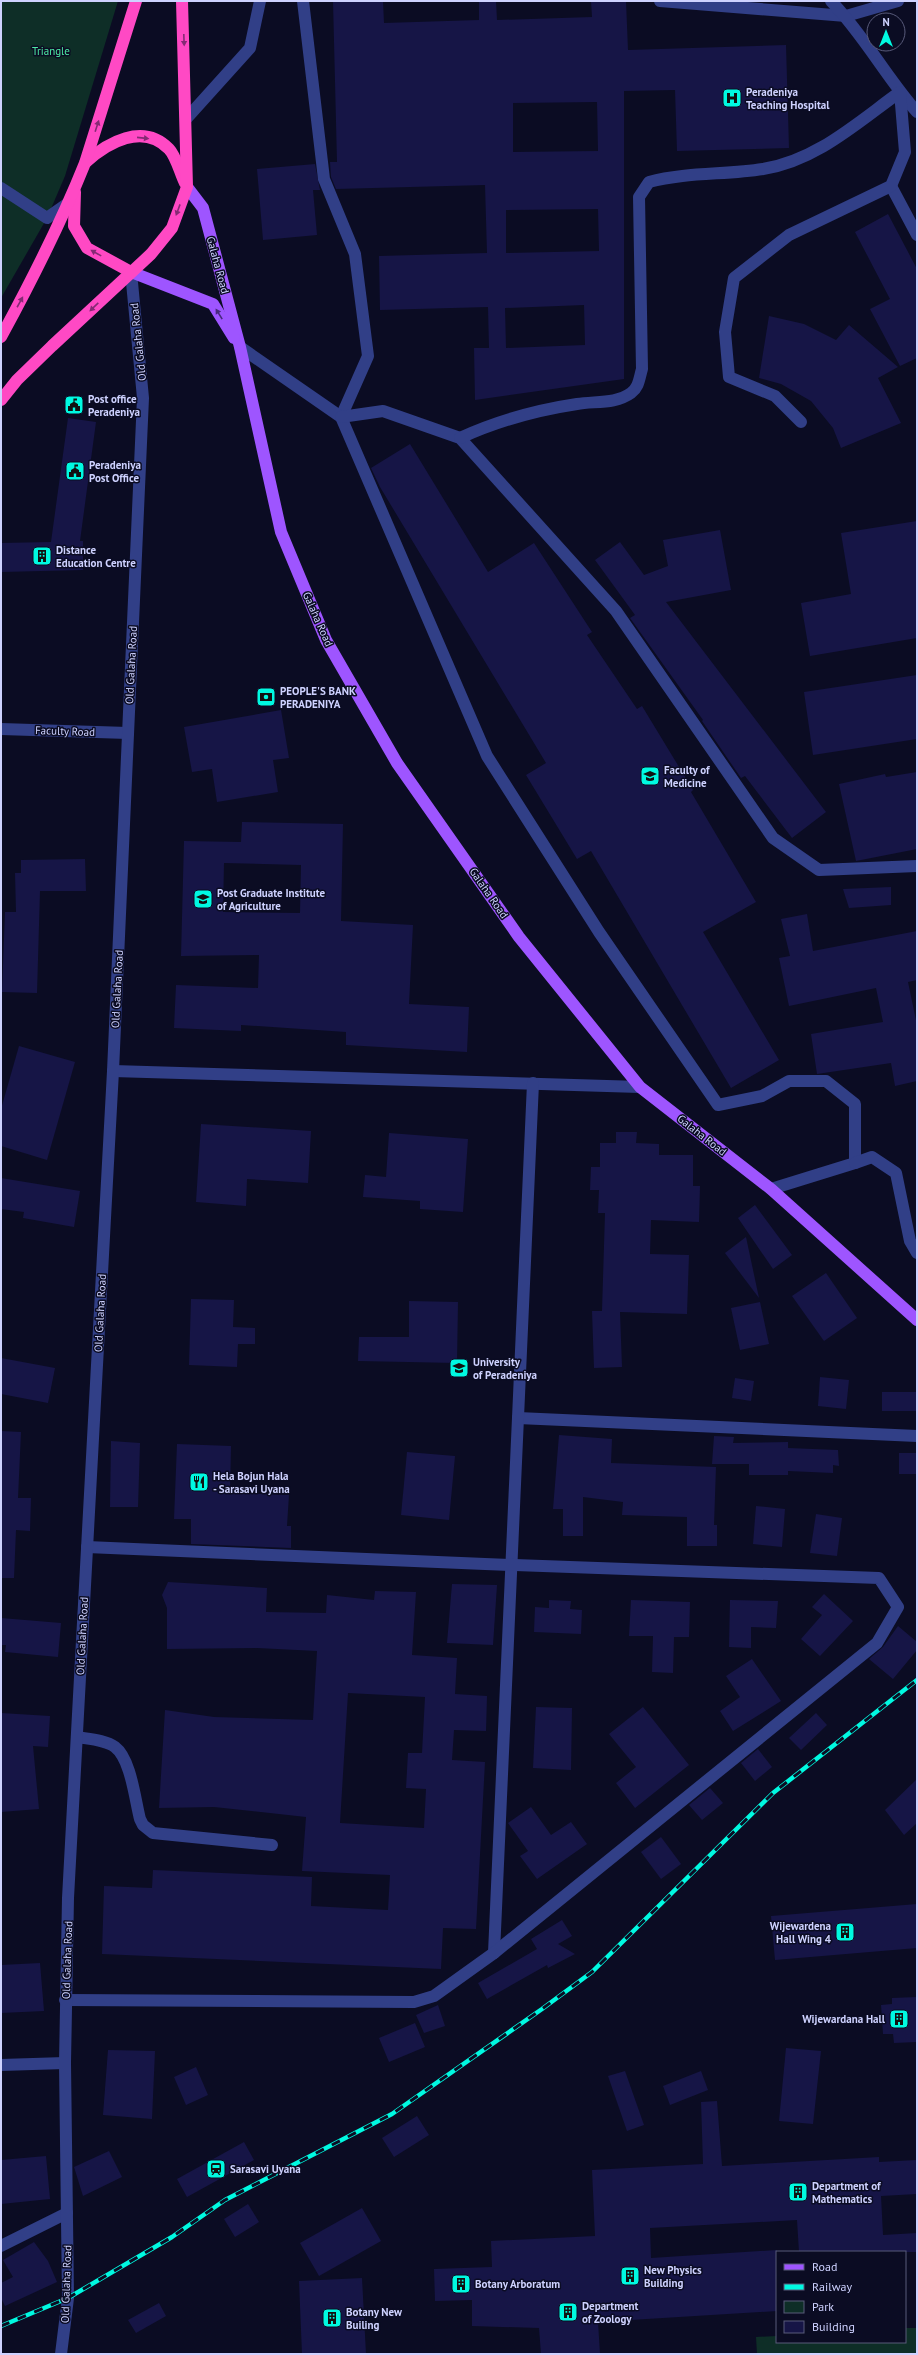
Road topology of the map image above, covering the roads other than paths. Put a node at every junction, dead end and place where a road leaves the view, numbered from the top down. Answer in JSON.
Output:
{"nodes":[{"id":1,"x":136,"y":1,"type":"edge"},
{"id":2,"x":182,"y":1,"type":"edge"},
{"id":3,"x":260,"y":1,"type":"edge"},
{"id":4,"x":303,"y":1,"type":"edge"},
{"id":5,"x":660,"y":1,"type":"edge"},
{"id":6,"x":832,"y":1,"type":"edge"},
{"id":7,"x":898,"y":1,"type":"edge"},
{"id":8,"x":846,"y":16,"type":"junction"},
{"id":9,"x":900,"y":92,"type":"junction"},
{"id":10,"x":917,"y":112,"type":"edge"},
{"id":11,"x":186,"y":119,"type":"junction"},
{"id":12,"x":85,"y":163,"type":"junction"},
{"id":13,"x":891,"y":186,"type":"junction"},
{"id":14,"x":187,"y":187,"type":"junction"},
{"id":15,"x":1,"y":188,"type":"edge"},
{"id":16,"x":75,"y":188,"type":"junction"},
{"id":17,"x":67,"y":204,"type":"junction"},
{"id":18,"x":917,"y":235,"type":"edge"},
{"id":19,"x":131,"y":272,"type":"junction"},
{"id":20,"x":1,"y":337,"type":"edge"},
{"id":21,"x":240,"y":347,"type":"junction"},
{"id":22,"x":1,"y":400,"type":"edge"},
{"id":23,"x":341,"y":417,"type":"junction"},
{"id":24,"x":802,"y":422,"type":"dead end"},
{"id":25,"x":460,"y":438,"type":"junction"},
{"id":26,"x":1,"y":729,"type":"edge"},
{"id":27,"x":128,"y":733,"type":"junction"},
{"id":28,"x":917,"y":866,"type":"edge"},
{"id":29,"x":113,"y":1071,"type":"junction"},
{"id":30,"x":533,"y":1083,"type":"junction"},
{"id":31,"x":640,"y":1087,"type":"junction"},
{"id":32,"x":855,"y":1163,"type":"junction"},
{"id":33,"x":771,"y":1188,"type":"junction"},
{"id":34,"x":917,"y":1253,"type":"edge"},
{"id":35,"x":917,"y":1320,"type":"edge"},
{"id":36,"x":518,"y":1418,"type":"junction"},
{"id":37,"x":917,"y":1436,"type":"edge"},
{"id":38,"x":87,"y":1547,"type":"junction"},
{"id":39,"x":512,"y":1565,"type":"junction"},
{"id":40,"x":77,"y":1737,"type":"junction"},
{"id":41,"x":272,"y":1845,"type":"dead end"},
{"id":42,"x":494,"y":1953,"type":"junction"},
{"id":43,"x":65,"y":2000,"type":"junction"},
{"id":44,"x":65,"y":2063,"type":"junction"},
{"id":45,"x":1,"y":2065,"type":"edge"},
{"id":46,"x":67,"y":2213,"type":"junction"},
{"id":47,"x":1,"y":2246,"type":"edge"},
{"id":48,"x":62,"y":2354,"type":"edge"}],
"edges":[{"from":12,"to":1,"type":"highway","one_way":true},
{"from":2,"to":11,"type":"highway","one_way":true},
{"from":3,"to":11,"type":"lane"},
{"from":4,"to":23,"type":"lane"},
{"from":5,"to":8,"type":"lane"},
{"from":6,"to":8,"type":"lane"},
{"from":7,"to":8,"type":"lane"},
{"from":8,"to":9,"type":"lane"},
{"from":9,"to":10,"type":"lane"},
{"from":9,"to":13,"type":"lane"},
{"from":9,"to":25,"type":"lane"},
{"from":11,"to":14,"type":"highway"},
{"from":12,"to":14,"type":"highway","one_way":true},
{"from":12,"to":16,"type":"highway"},
{"from":13,"to":18,"type":"lane"},
{"from":13,"to":24,"type":"lane"},
{"from":14,"to":19,"type":"highway","one_way":true},
{"from":14,"to":21,"type":"main road","name":"Galaha Road"},
{"from":15,"to":17,"type":"lane"},
{"from":16,"to":17,"type":"highway"},
{"from":19,"to":16,"type":"highway","one_way":true},
{"from":20,"to":17,"type":"highway","one_way":true},
{"from":21,"to":19,"type":"main road","name":"Galaha Road","one_way":true},
{"from":19,"to":22,"type":"highway","one_way":true},
{"from":19,"to":27,"type":"lane","name":"Old Galaha Road"},
{"from":21,"to":23,"type":"lane"},
{"from":21,"to":31,"type":"main road","name":"Galaha Road"},
{"from":23,"to":25,"type":"lane"},
{"from":23,"to":32,"type":"lane"},
{"from":25,"to":28,"type":"lane"},
{"from":26,"to":27,"type":"lane","name":"Faculty Road"},
{"from":27,"to":29,"type":"lane","name":"Old Galaha Road"},
{"from":29,"to":30,"type":"lane"},
{"from":29,"to":38,"type":"lane","name":"Old Galaha Road"},
{"from":30,"to":31,"type":"lane"},
{"from":30,"to":36,"type":"lane"},
{"from":31,"to":33,"type":"main road","name":"Galaha Road"},
{"from":32,"to":33,"type":"lane"},
{"from":32,"to":34,"type":"lane"},
{"from":33,"to":35,"type":"main road","name":"Galaha Road"},
{"from":36,"to":37,"type":"lane"},
{"from":36,"to":39,"type":"lane"},
{"from":38,"to":39,"type":"lane"},
{"from":38,"to":40,"type":"lane","name":"Old Galaha Road"},
{"from":39,"to":42,"type":"lane"},
{"from":39,"to":42,"type":"lane"},
{"from":40,"to":41,"type":"lane"},
{"from":40,"to":43,"type":"lane","name":"Old Galaha Road"},
{"from":42,"to":43,"type":"lane"},
{"from":43,"to":44,"type":"lane","name":"Old Galaha Road"},
{"from":44,"to":45,"type":"lane"},
{"from":44,"to":46,"type":"lane","name":"Old Galaha Road"},
{"from":46,"to":47,"type":"lane"},
{"from":46,"to":48,"type":"lane","name":"Old Galaha Road"}]}
